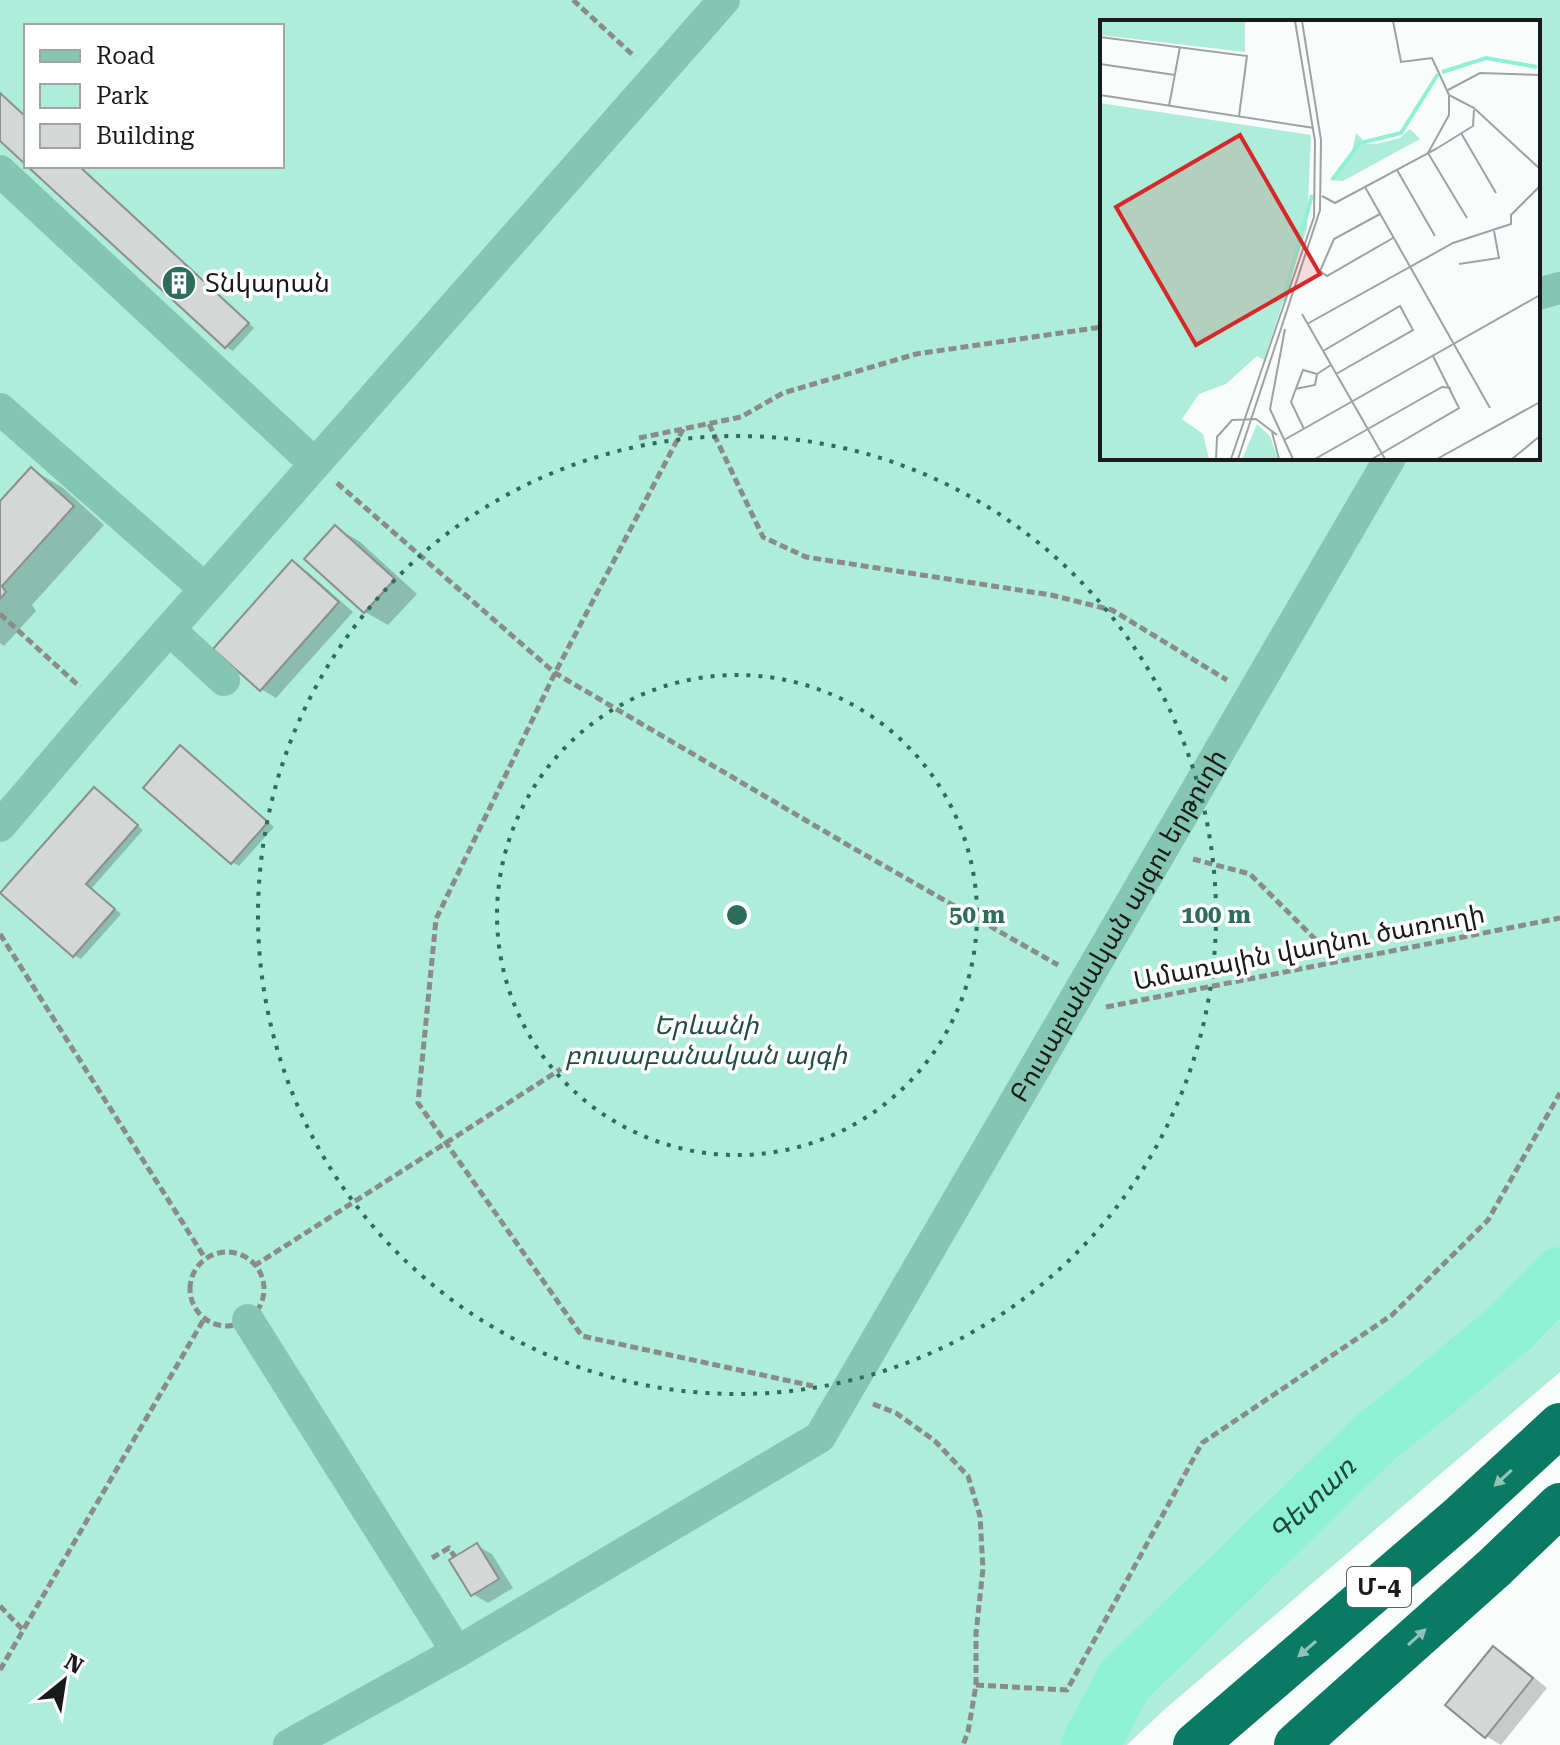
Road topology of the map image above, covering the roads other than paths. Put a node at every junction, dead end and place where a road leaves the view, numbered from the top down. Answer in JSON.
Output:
{"nodes":[{"id":1,"x":724,"y":0,"type":"edge"},
{"id":2,"x":0,"y":171,"type":"edge"},
{"id":3,"x":1560,"y":288,"type":"edge"},
{"id":4,"x":1540,"y":293,"type":"edge"},
{"id":5,"x":0,"y":409,"type":"edge"},
{"id":6,"x":1389,"y":460,"type":"edge"},
{"id":7,"x":315,"y":464,"type":"junction"},
{"id":8,"x":205,"y":589,"type":"junction"},
{"id":9,"x":170,"y":630,"type":"junction"},
{"id":10,"x":224,"y":680,"type":"dead end"},
{"id":11,"x":0,"y":826,"type":"edge"},
{"id":12,"x":248,"y":1320,"type":"road end"},
{"id":13,"x":1560,"y":1425,"type":"edge"},
{"id":14,"x":1560,"y":1505,"type":"edge"},
{"id":15,"x":457,"y":1652,"type":"junction"},
{"id":16,"x":289,"y":1745,"type":"edge"},
{"id":17,"x":1195,"y":1745,"type":"edge"},
{"id":18,"x":1296,"y":1745,"type":"edge"}],
"edges":[{"from":1,"to":7,"type":"lane"},
{"from":2,"to":7,"type":"lane"},
{"from":3,"to":4,"type":"lane"},
{"from":5,"to":8,"type":"lane"},
{"from":6,"to":15,"type":"lane","name":"Բուսաբանական այգու երթուղի"},
{"from":7,"to":8,"type":"lane"},
{"from":8,"to":9,"type":"lane"},
{"from":9,"to":10,"type":"lane"},
{"from":9,"to":11,"type":"lane"},
{"from":12,"to":15,"type":"lane"},
{"from":13,"to":17,"type":"highway","number":"Մ-4","one_way":true},
{"from":18,"to":14,"type":"highway","number":"Մ-4","one_way":true},
{"from":15,"to":16,"type":"lane","name":"Բուսաբանական այգու երթուղի"}]}
